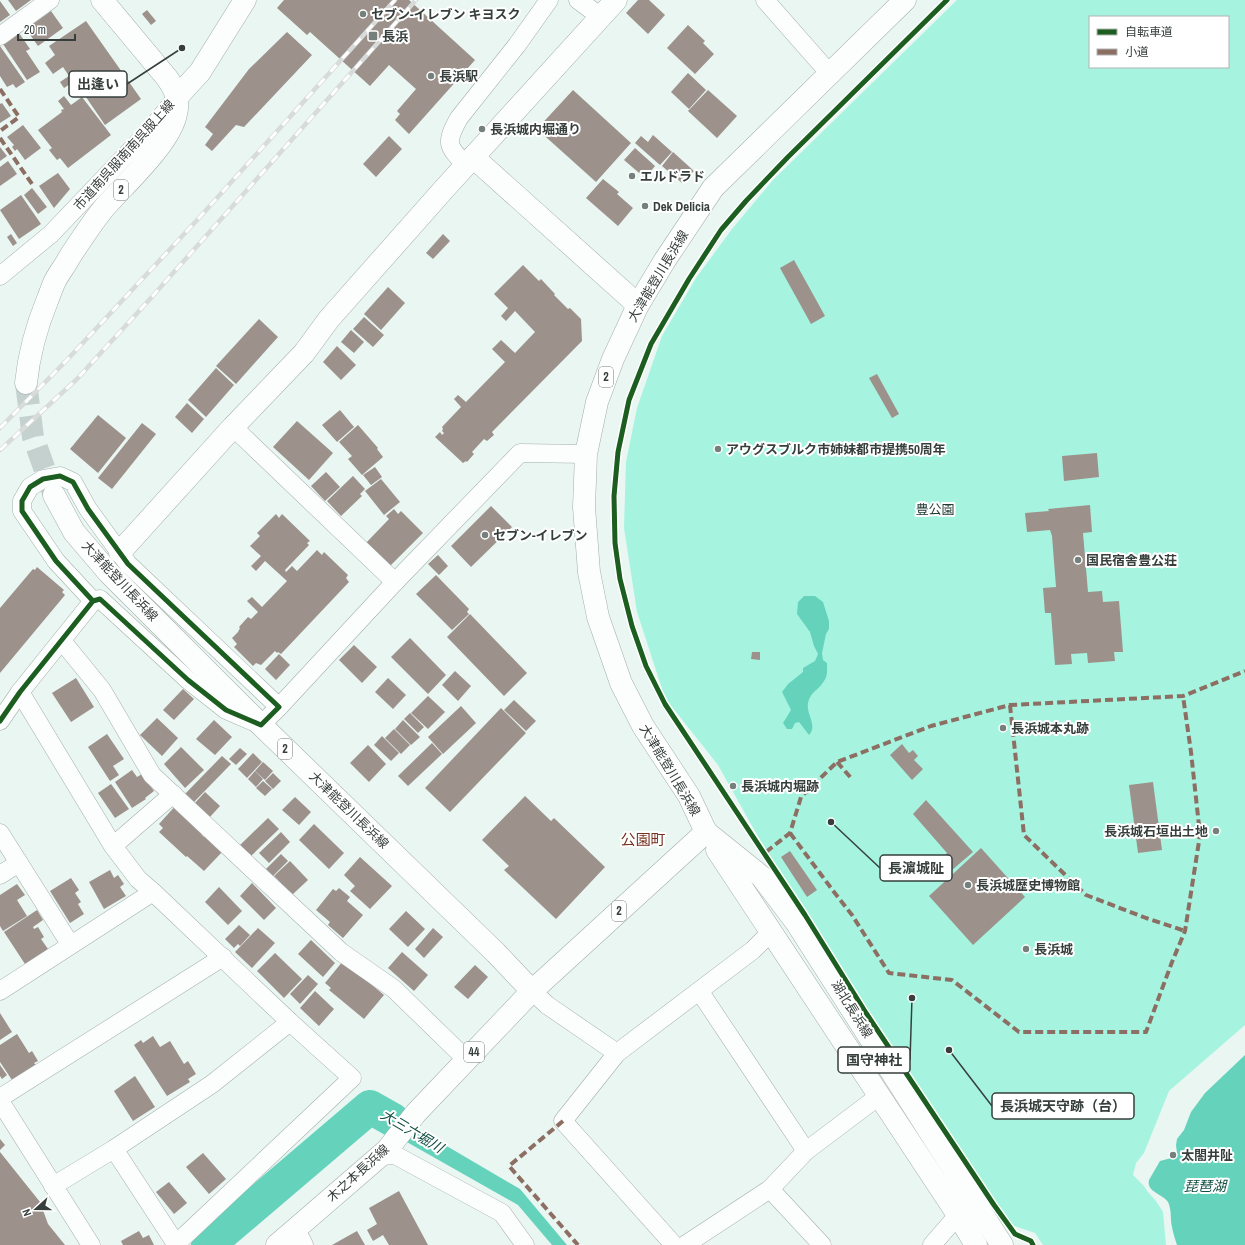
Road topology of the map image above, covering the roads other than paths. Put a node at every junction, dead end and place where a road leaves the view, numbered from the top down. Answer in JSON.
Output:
{"nodes":[{"id":1,"x":50,"y":0,"type":"edge"},
{"id":2,"x":102,"y":0,"type":"edge"},
{"id":3,"x":246,"y":0,"type":"edge"},
{"id":4,"x":549,"y":0,"type":"edge"},
{"id":5,"x":578,"y":0,"type":"edge"},
{"id":6,"x":616,"y":0,"type":"edge"},
{"id":7,"x":765,"y":0,"type":"edge"},
{"id":8,"x":905,"y":0,"type":"edge"},
{"id":9,"x":602,"y":17,"type":"junction"},
{"id":10,"x":0,"y":36,"type":"edge"},
{"id":11,"x":830,"y":74,"type":"junction"},
{"id":12,"x":177,"y":97,"type":"junction"},
{"id":13,"x":470,"y":161,"type":"junction"},
{"id":14,"x":0,"y":276,"type":"edge"},
{"id":15,"x":638,"y":305,"type":"junction"},
{"id":16,"x":26,"y":383,"type":"tunnel mouth"},
{"id":17,"x":233,"y":427,"type":"junction"},
{"id":18,"x":586,"y":454,"type":"junction"},
{"id":19,"x":54,"y":495,"type":"tunnel mouth"},
{"id":20,"x":120,"y":552,"type":"junction"},
{"id":21,"x":395,"y":582,"type":"junction"},
{"id":22,"x":93,"y":601,"type":"junction"},
{"id":23,"x":62,"y":641,"type":"junction"},
{"id":24,"x":20,"y":692,"type":"junction"},
{"id":25,"x":279,"y":707,"type":"junction"},
{"id":26,"x":0,"y":721,"type":"edge"},
{"id":27,"x":261,"y":725,"type":"junction"},
{"id":28,"x":173,"y":794,"type":"junction"},
{"id":29,"x":0,"y":832,"type":"edge"},
{"id":30,"x":706,"y":832,"type":"junction"},
{"id":31,"x":113,"y":846,"type":"junction"},
{"id":32,"x":19,"y":863,"type":"junction"},
{"id":33,"x":0,"y":875,"type":"edge"},
{"id":34,"x":744,"y":891,"type":"joint"},
{"id":35,"x":153,"y":892,"type":"junction"},
{"id":36,"x":771,"y":932,"type":"junction"},
{"id":37,"x":70,"y":944,"type":"junction"},
{"id":38,"x":223,"y":957,"type":"junction"},
{"id":39,"x":0,"y":991,"type":"edge"},
{"id":40,"x":532,"y":991,"type":"junction"},
{"id":41,"x":700,"y":992,"type":"junction"},
{"id":42,"x":290,"y":1022,"type":"junction"},
{"id":43,"x":618,"y":1053,"type":"junction"},
{"id":44,"x":466,"y":1059,"type":"junction"},
{"id":45,"x":879,"y":1096,"type":"junction"},
{"id":46,"x":0,"y":1098,"type":"edge"},
{"id":47,"x":0,"y":1101,"type":"edge"},
{"id":48,"x":114,"y":1148,"type":"junction"},
{"id":49,"x":806,"y":1151,"type":"junction"},
{"id":50,"x":384,"y":1153,"type":"junction"},
{"id":51,"x":52,"y":1186,"type":"junction"},
{"id":52,"x":770,"y":1189,"type":"junction"},
{"id":53,"x":958,"y":1215,"type":"junction"},
{"id":54,"x":291,"y":1241,"type":"edge"},
{"id":55,"x":175,"y":1244,"type":"edge"},
{"id":56,"x":91,"y":1245,"type":"edge"},
{"id":57,"x":525,"y":1245,"type":"edge"},
{"id":58,"x":674,"y":1245,"type":"edge"},
{"id":59,"x":685,"y":1245,"type":"edge"},
{"id":60,"x":822,"y":1245,"type":"edge"},
{"id":61,"x":932,"y":1245,"type":"edge"},
{"id":62,"x":976,"y":1245,"type":"edge"},
{"id":63,"x":1002,"y":1245,"type":"edge"}],
"edges":[{"from":1,"to":10,"type":"street"},
{"from":2,"to":12,"type":"main road"},
{"from":3,"to":12,"type":"main road","name":"市道南呉服南南呉服上線"},
{"from":4,"to":13,"type":"street"},
{"from":5,"to":9,"type":"street"},
{"from":6,"to":9,"type":"main road"},
{"from":7,"to":11,"type":"street"},
{"from":8,"to":11,"type":"main road","name":"大津能登川長浜線","number":"2"},
{"from":9,"to":13,"type":"main road"},
{"from":11,"to":15,"type":"main road","name":"大津能登川長浜線","number":"2"},
{"from":12,"to":14,"type":"street","name":"市道南呉服南南呉服上線"},
{"from":12,"to":16,"type":"main road","number":"2"},
{"from":13,"to":15,"type":"main road"},
{"from":13,"to":17,"type":"main road"},
{"from":15,"to":18,"type":"main road","name":"大津能登川長浜線","number":"2"},
{"from":17,"to":20,"type":"main road"},
{"from":17,"to":21,"type":"street"},
{"from":18,"to":21,"type":"street"},
{"from":18,"to":30,"type":"main road","name":"大津能登川長浜線","number":"2"},
{"from":19,"to":27,"type":"main road","name":"大津能登川長浜線","number":"2"},
{"from":20,"to":22,"type":"street"},
{"from":20,"to":25,"type":"street"},
{"from":21,"to":25,"type":"street"},
{"from":22,"to":23,"type":"street"},
{"from":22,"to":27,"type":"street"},
{"from":23,"to":24,"type":"street"},
{"from":23,"to":28,"type":"street"},
{"from":24,"to":26,"type":"street"},
{"from":24,"to":31,"type":"street"},
{"from":25,"to":27,"type":"street"},
{"from":27,"to":40,"type":"main road","name":"大津能登川長浜線","number":"2"},
{"from":28,"to":31,"type":"street"},
{"from":28,"to":44,"type":"street"},
{"from":29,"to":32,"type":"street"},
{"from":30,"to":34,"type":"main road","name":"大津能登川長浜線"},
{"from":30,"to":40,"type":"main road","number":"2"},
{"from":30,"to":63,"type":"main road","name":"湖北長浜線"},
{"from":31,"to":35,"type":"street"},
{"from":32,"to":33,"type":"street"},
{"from":32,"to":37,"type":"street"},
{"from":34,"to":36,"type":"main road","name":"湖北長浜線"},
{"from":35,"to":37,"type":"street"},
{"from":35,"to":38,"type":"street"},
{"from":36,"to":41,"type":"street"},
{"from":36,"to":45,"type":"main road","name":"湖北長浜線"},
{"from":37,"to":39,"type":"street"},
{"from":38,"to":42,"type":"street"},
{"from":38,"to":46,"type":"street"},
{"from":40,"to":43,"type":"street"},
{"from":40,"to":44,"type":"main road","name":"木之本長浜線","number":"44"},
{"from":41,"to":43,"type":"street"},
{"from":41,"to":49,"type":"street"},
{"from":42,"to":48,"type":"street"},
{"from":42,"to":55,"type":"street"},
{"from":43,"to":58,"type":"street"},
{"from":44,"to":50,"type":"main road","name":"木之本長浜線","number":"44"},
{"from":45,"to":49,"type":"street"},
{"from":45,"to":53,"type":"main road","name":"湖北長浜線"},
{"from":47,"to":51,"type":"street"},
{"from":48,"to":51,"type":"street"},
{"from":48,"to":55,"type":"street"},
{"from":49,"to":52,"type":"street"},
{"from":50,"to":54,"type":"main road","name":"木之本長浜線","number":"44"},
{"from":50,"to":57,"type":"street"},
{"from":51,"to":56,"type":"street"},
{"from":52,"to":59,"type":"street"},
{"from":52,"to":60,"type":"street"},
{"from":53,"to":61,"type":"street"},
{"from":53,"to":62,"type":"main road","name":"湖北長浜線"}]}
